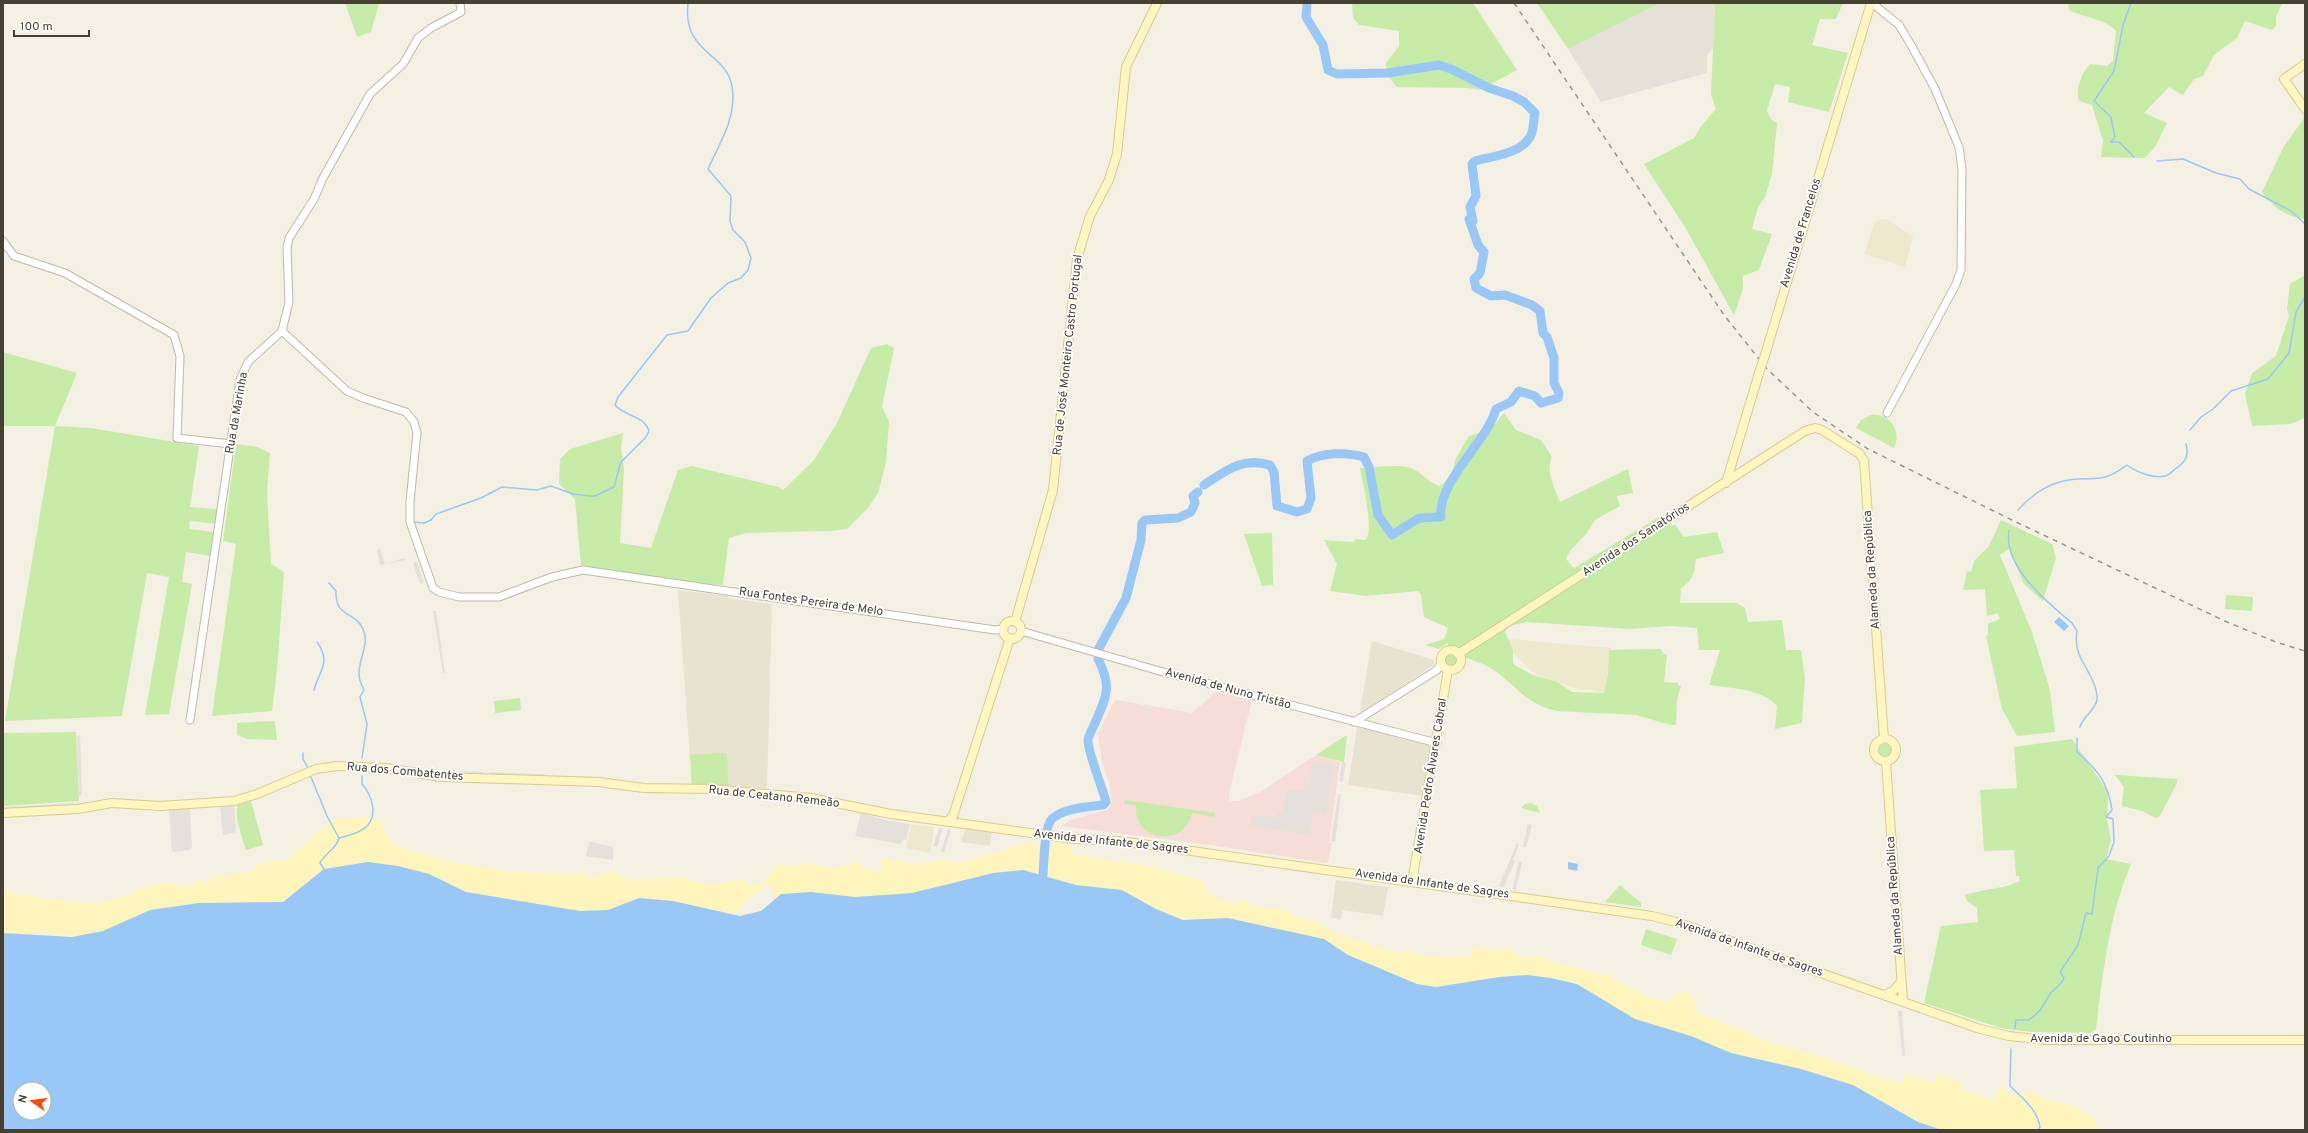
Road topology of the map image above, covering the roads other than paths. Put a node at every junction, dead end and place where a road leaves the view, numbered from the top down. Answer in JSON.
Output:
{"nodes":[{"id":1,"x":460,"y":3,"type":"edge"},
{"id":2,"x":1157,"y":3,"type":"edge"},
{"id":3,"x":1871,"y":3,"type":"edge"},
{"id":4,"x":2305,"y":64,"type":"edge"},
{"id":5,"x":2305,"y":109,"type":"edge"},
{"id":6,"x":3,"y":241,"type":"edge"},
{"id":7,"x":282,"y":331,"type":"junction"},
{"id":8,"x":1887,"y":413,"type":"dead end"},
{"id":9,"x":1815,"y":428,"type":"joint"},
{"id":10,"x":230,"y":444,"type":"junction"},
{"id":11,"x":1732,"y":463,"type":"junction"},
{"id":12,"x":1745,"y":471,"type":"junction"},
{"id":13,"x":1726,"y":483,"type":"junction"},
{"id":14,"x":1014,"y":622,"type":"junction"},
{"id":15,"x":1004,"y":629,"type":"junction"},
{"id":16,"x":1020,"y":631,"type":"junction"},
{"id":17,"x":1010,"y":638,"type":"junction"},
{"id":18,"x":1458,"y":654,"type":"junction"},
{"id":19,"x":1441,"y":664,"type":"junction"},
{"id":20,"x":1448,"y":670,"type":"junction"},
{"id":21,"x":190,"y":720,"type":"dead end"},
{"id":22,"x":1354,"y":722,"type":"junction"},
{"id":23,"x":1884,"y":739,"type":"junction"},
{"id":24,"x":1437,"y":743,"type":"junction"},
{"id":25,"x":1886,"y":762,"type":"junction"},
{"id":26,"x":599,"y":782,"type":"joint"},
{"id":27,"x":3,"y":813,"type":"edge"},
{"id":28,"x":948,"y":822,"type":"junction"},
{"id":29,"x":1412,"y":882,"type":"junction"},
{"id":30,"x":1901,"y":982,"type":"junction"},
{"id":31,"x":1884,"y":995,"type":"junction"},
{"id":32,"x":1903,"y":1001,"type":"junction"},
{"id":33,"x":2305,"y":1040,"type":"edge"}],
"edges":[{"from":1,"to":7,"type":"street"},
{"from":2,"to":14,"type":"main road","name":"Rua de José Monteiro Castro Portugal"},
{"from":3,"to":8,"type":"street"},
{"from":3,"to":11,"type":"main road","name":"Avenida de Francelos","bridge":true},
{"from":4,"to":5,"type":"main road"},
{"from":6,"to":10,"type":"street"},
{"from":7,"to":10,"type":"street","name":"Rua da Marinha"},
{"from":7,"to":15,"type":"street","name":"Rua Fontes Pereira de Melo"},
{"from":9,"to":12,"type":"main road","name":"Avenida dos Sanatórios"},
{"from":9,"to":23,"type":"main road","name":"Alameda da República"},
{"from":10,"to":21,"type":"street","name":"Rua da Marinha"},
{"from":11,"to":12,"type":"main road"},
{"from":11,"to":13,"type":"main road","name":"Avenida de Francelos"},
{"from":12,"to":13,"type":"main road","name":"Avenida dos Sanatórios"},
{"from":13,"to":18,"type":"main road","name":"Avenida dos Sanatórios"},
{"from":14,"to":15,"type":"main road"},
{"from":14,"to":16,"type":"main road"},
{"from":15,"to":17,"type":"main road"},
{"from":16,"to":17,"type":"main road"},
{"from":16,"to":22,"type":"street","name":"Avenida de Nuno Tristão"},
{"from":17,"to":28,"type":"main road"},
{"from":18,"to":19,"type":"main road","name":"Avenida dos Sanatórios"},
{"from":18,"to":20,"type":"main road"},
{"from":19,"to":20,"type":"main road"},
{"from":19,"to":22,"type":"street","name":"Avenida dos Sanatórios"},
{"from":20,"to":24,"type":"main road","name":"Avenida Pedro Álvares Cabral"},
{"from":22,"to":24,"type":"street","name":"Avenida de Nuno Tristão"},
{"from":23,"to":25,"type":"main road"},
{"from":23,"to":25,"type":"main road"},
{"from":24,"to":29,"type":"main road","name":"Avenida Pedro Álvares Cabral"},
{"from":25,"to":30,"type":"main road","name":"Alameda da República"},
{"from":26,"to":27,"type":"main road","name":"Rua dos Combatentes"},
{"from":26,"to":28,"type":"main road","name":"Rua de Ceatano Remeão"},
{"from":28,"to":29,"type":"main road","name":"Avenida de Infante de Sagres"},
{"from":29,"to":31,"type":"main road","name":"Avenida de Infante de Sagres"},
{"from":30,"to":31,"type":"main road"},
{"from":30,"to":32,"type":"main road","name":"Alameda da República"},
{"from":31,"to":32,"type":"main road","name":"Avenida de Infante de Sagres"},
{"from":32,"to":33,"type":"main road","name":"Avenida de Gago Coutinho"}]}
